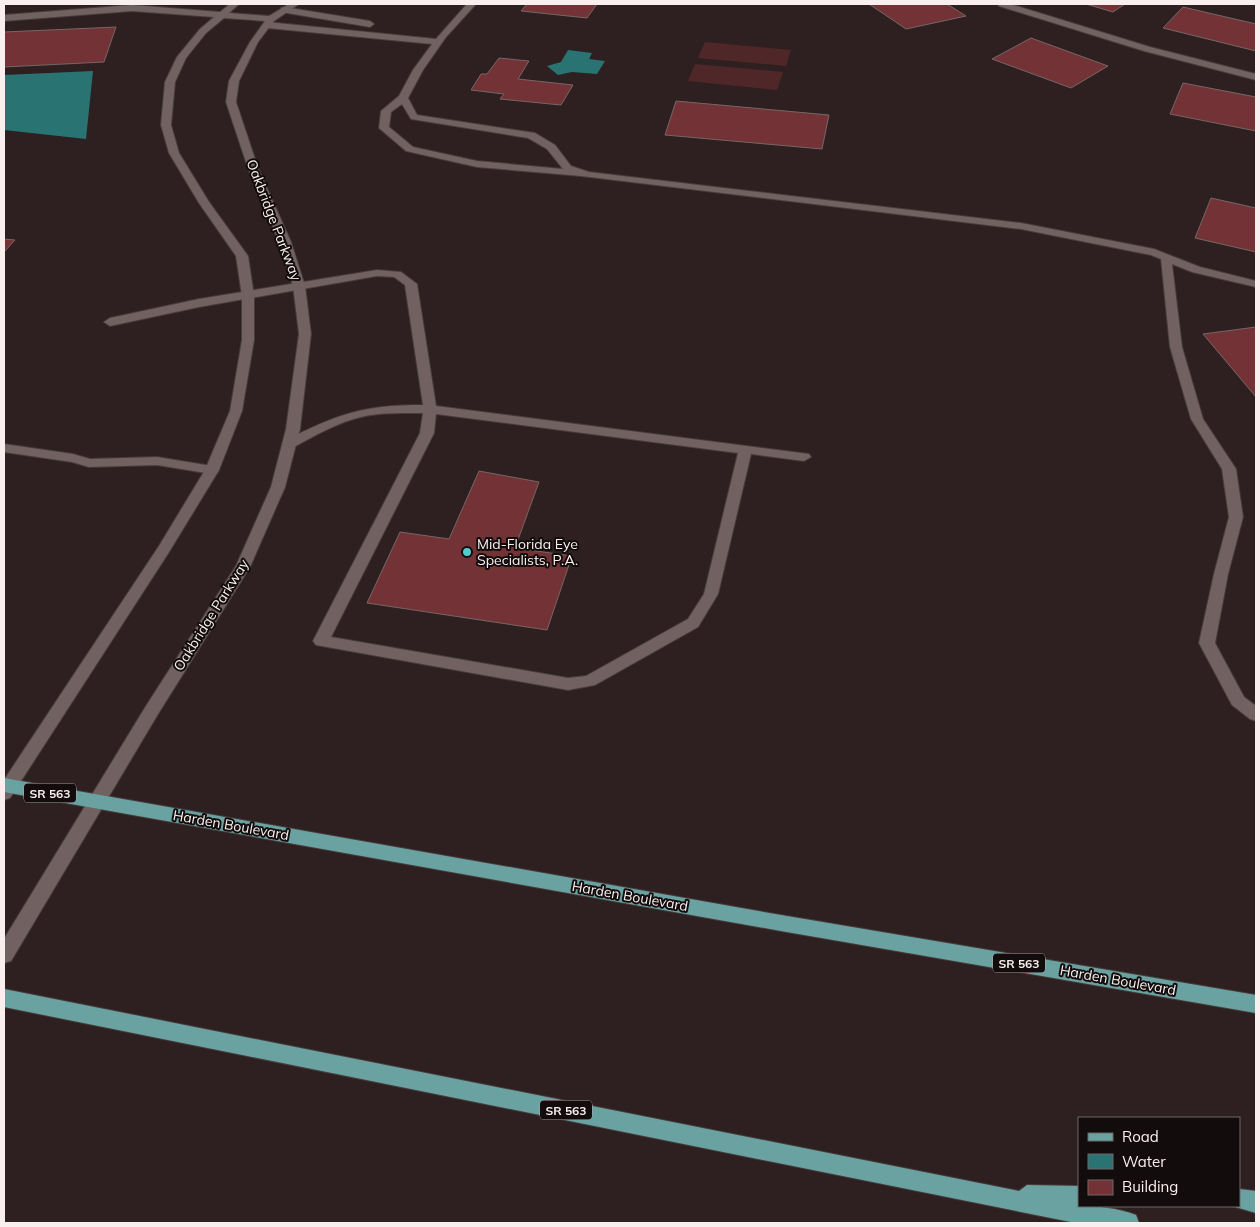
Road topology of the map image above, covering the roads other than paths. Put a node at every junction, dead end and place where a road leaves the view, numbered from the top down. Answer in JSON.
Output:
{"nodes":[{"id":1,"x":53,"y":4,"type":"edge"},
{"id":2,"x":235,"y":4,"type":"edge"},
{"id":3,"x":472,"y":4,"type":"edge"},
{"id":4,"x":1002,"y":4,"type":"edge"},
{"id":5,"x":290,"y":7,"type":"edge"},
{"id":6,"x":49,"y":14,"type":"junction"},
{"id":7,"x":222,"y":15,"type":"junction"},
{"id":8,"x":4,"y":18,"type":"edge"},
{"id":9,"x":269,"y":22,"type":"junction"},
{"id":10,"x":440,"y":38,"type":"junction"},
{"id":11,"x":1256,"y":77,"type":"edge"},
{"id":12,"x":403,"y":98,"type":"junction"},
{"id":13,"x":588,"y":175,"type":"junction"},
{"id":14,"x":1166,"y":258,"type":"junction"},
{"id":15,"x":1256,"y":284,"type":"edge"},
{"id":16,"x":299,"y":286,"type":"junction"},
{"id":17,"x":248,"y":296,"type":"junction"},
{"id":18,"x":110,"y":322,"type":"dead end"},
{"id":19,"x":430,"y":409,"type":"junction"},
{"id":20,"x":289,"y":444,"type":"junction"},
{"id":21,"x":4,"y":448,"type":"edge"},
{"id":22,"x":745,"y":450,"type":"junction"},
{"id":23,"x":804,"y":457,"type":"dead end"},
{"id":24,"x":212,"y":470,"type":"junction"},
{"id":25,"x":1256,"y":715,"type":"edge"},
{"id":26,"x":5,"y":788,"type":"edge"},
{"id":27,"x":97,"y":801,"type":"junction"},
{"id":28,"x":4,"y":955,"type":"edge"},
{"id":29,"x":4,"y":998,"type":"edge"},
{"id":30,"x":1256,"y":1004,"type":"edge"},
{"id":31,"x":993,"y":1196,"type":"junction"},
{"id":32,"x":1078,"y":1197,"type":"edge"},
{"id":33,"x":1240,"y":1199,"type":"edge"},
{"id":34,"x":1256,"y":1202,"type":"edge"},
{"id":35,"x":1128,"y":1223,"type":"edge"}],
"edges":[{"from":1,"to":6,"type":"street"},
{"from":2,"to":7,"type":"street"},
{"from":3,"to":10,"type":"street"},
{"from":4,"to":11,"type":"street"},
{"from":5,"to":9,"type":"street","name":"Oakbridge Parkway"},
{"from":5,"to":10,"type":"street"},
{"from":6,"to":7,"type":"street"},
{"from":6,"to":8,"type":"street"},
{"from":7,"to":9,"type":"street"},
{"from":7,"to":17,"type":"street"},
{"from":9,"to":10,"type":"street"},
{"from":9,"to":16,"type":"street","name":"Oakbridge Parkway"},
{"from":10,"to":12,"type":"street"},
{"from":12,"to":13,"type":"street"},
{"from":12,"to":13,"type":"street"},
{"from":13,"to":14,"type":"street"},
{"from":14,"to":15,"type":"street"},
{"from":14,"to":25,"type":"street"},
{"from":16,"to":17,"type":"street"},
{"from":16,"to":19,"type":"street"},
{"from":16,"to":20,"type":"street","name":"Oakbridge Parkway"},
{"from":17,"to":18,"type":"street"},
{"from":17,"to":24,"type":"street"},
{"from":19,"to":20,"type":"street"},
{"from":19,"to":22,"type":"street"},
{"from":19,"to":22,"type":"street"},
{"from":20,"to":27,"type":"street","name":"Oakbridge Parkway"},
{"from":21,"to":24,"type":"street"},
{"from":22,"to":23,"type":"street"},
{"from":24,"to":26,"type":"street"},
{"from":26,"to":27,"type":"main road","name":"Harden Boulevard","number":"SR 563"},
{"from":27,"to":28,"type":"street","name":"Oakbridge Parkway"},
{"from":27,"to":30,"type":"main road","name":"Harden Boulevard","number":"SR 563"},
{"from":29,"to":31,"type":"main road","number":"SR 563"},
{"from":31,"to":32,"type":"main road"},
{"from":31,"to":35,"type":"main road","number":"SR 563"},
{"from":33,"to":34,"type":"main road"}]}
